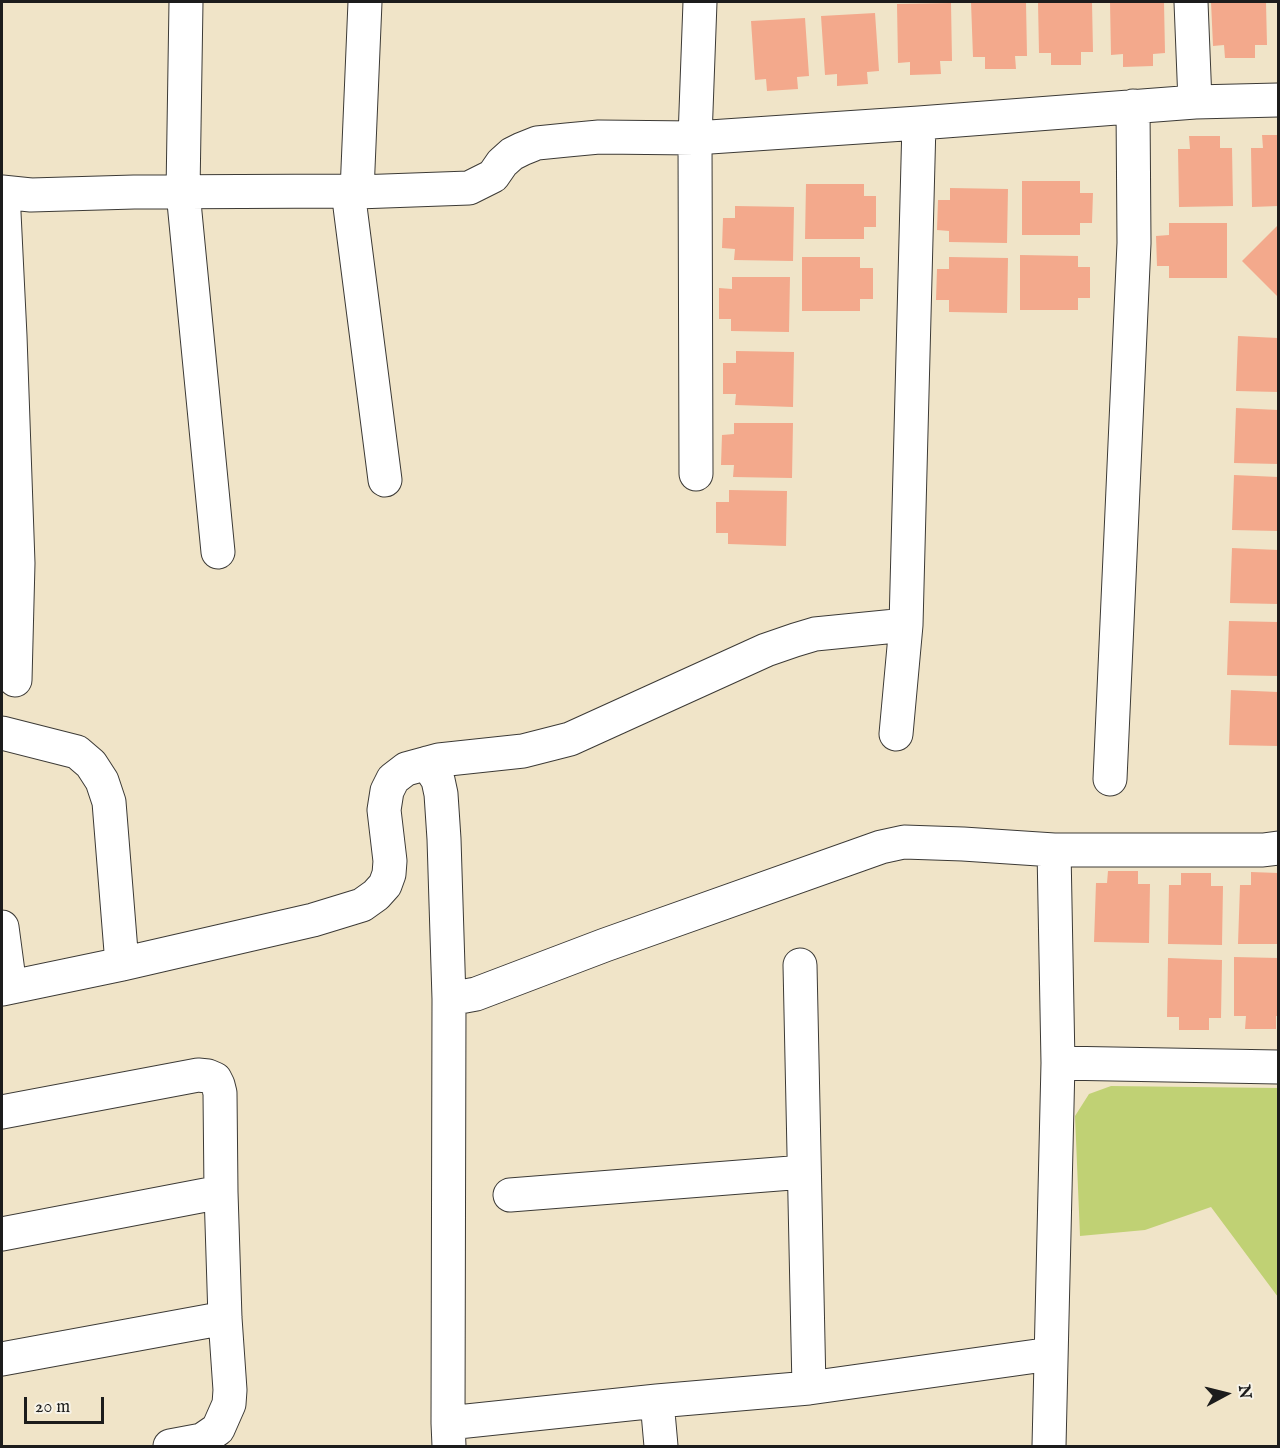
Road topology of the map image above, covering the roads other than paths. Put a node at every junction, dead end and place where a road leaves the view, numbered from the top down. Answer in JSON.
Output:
{"nodes":[{"id":1,"x":186,"y":2,"type":"edge"},
{"id":2,"x":364,"y":2,"type":"edge"},
{"id":3,"x":700,"y":2,"type":"edge"},
{"id":4,"x":1191,"y":2,"type":"edge"},
{"id":5,"x":1278,"y":100,"type":"edge"},
{"id":6,"x":1195,"y":102,"type":"junction"},
{"id":7,"x":1133,"y":106,"type":"junction"},
{"id":8,"x":919,"y":123,"type":"junction"},
{"id":9,"x":695,"y":138,"type":"junction"},
{"id":10,"x":352,"y":191,"type":"junction"},
{"id":11,"x":2,"y":192,"type":"edge"},
{"id":12,"x":183,"y":192,"type":"junction"},
{"id":13,"x":8,"y":464,"type":"edge"},
{"id":14,"x":696,"y":474,"type":"dead end"},
{"id":15,"x":385,"y":480,"type":"dead end"},
{"id":16,"x":218,"y":552,"type":"dead end"},
{"id":17,"x":906,"y":625,"type":"junction"},
{"id":18,"x":15,"y":680,"type":"dead end"},
{"id":19,"x":2,"y":733,"type":"edge"},
{"id":20,"x":896,"y":734,"type":"dead end"},
{"id":21,"x":427,"y":763,"type":"junction"},
{"id":22,"x":1110,"y":779,"type":"dead end"},
{"id":23,"x":1278,"y":848,"type":"edge"},
{"id":24,"x":1054,"y":850,"type":"junction"},
{"id":25,"x":2,"y":927,"type":"edge"},
{"id":26,"x":122,"y":964,"type":"junction"},
{"id":27,"x":800,"y":965,"type":"dead end"},
{"id":28,"x":6,"y":988,"type":"edge"},
{"id":29,"x":449,"y":999,"type":"junction"},
{"id":30,"x":1058,"y":1063,"type":"junction"},
{"id":31,"x":1278,"y":1068,"type":"edge"},
{"id":32,"x":2,"y":1112,"type":"edge"},
{"id":33,"x":804,"y":1173,"type":"junction"},
{"id":34,"x":221,"y":1192,"type":"junction"},
{"id":35,"x":510,"y":1195,"type":"dead end"},
{"id":36,"x":2,"y":1234,"type":"edge"},
{"id":37,"x":225,"y":1318,"type":"junction"},
{"id":38,"x":1051,"y":1354,"type":"junction"},
{"id":39,"x":2,"y":1359,"type":"edge"},
{"id":40,"x":809,"y":1388,"type":"junction"},
{"id":41,"x":657,"y":1401,"type":"junction"},
{"id":42,"x":448,"y":1435,"type":"edge"},
{"id":43,"x":170,"y":1446,"type":"edge"},
{"id":44,"x":660,"y":1446,"type":"edge"},
{"id":45,"x":1049,"y":1446,"type":"edge"}],
"edges":[{"from":1,"to":12,"type":"street"},
{"from":2,"to":10,"type":"street"},
{"from":3,"to":9,"type":"street"},
{"from":4,"to":6,"type":"street"},
{"from":5,"to":6,"type":"street"},
{"from":6,"to":7,"type":"street"},
{"from":7,"to":8,"type":"street"},
{"from":7,"to":22,"type":"street"},
{"from":8,"to":9,"type":"street"},
{"from":8,"to":17,"type":"street"},
{"from":9,"to":10,"type":"street"},
{"from":9,"to":14,"type":"street"},
{"from":10,"to":12,"type":"street"},
{"from":10,"to":15,"type":"street"},
{"from":11,"to":12,"type":"street"},
{"from":11,"to":13,"type":"street"},
{"from":12,"to":16,"type":"street"},
{"from":13,"to":18,"type":"street"},
{"from":17,"to":20,"type":"street"},
{"from":17,"to":21,"type":"street"},
{"from":19,"to":26,"type":"street"},
{"from":21,"to":26,"type":"street"},
{"from":21,"to":29,"type":"street"},
{"from":23,"to":24,"type":"street"},
{"from":24,"to":29,"type":"street"},
{"from":24,"to":30,"type":"street"},
{"from":25,"to":28,"type":"street"},
{"from":26,"to":28,"type":"street"},
{"from":27,"to":33,"type":"street"},
{"from":29,"to":42,"type":"street"},
{"from":30,"to":31,"type":"street"},
{"from":30,"to":38,"type":"street"},
{"from":32,"to":34,"type":"street"},
{"from":33,"to":35,"type":"street"},
{"from":33,"to":40,"type":"street"},
{"from":34,"to":36,"type":"street"},
{"from":34,"to":37,"type":"street"},
{"from":37,"to":39,"type":"street"},
{"from":37,"to":43,"type":"street"},
{"from":38,"to":40,"type":"street"},
{"from":38,"to":45,"type":"street"},
{"from":40,"to":41,"type":"street"},
{"from":41,"to":42,"type":"street"},
{"from":41,"to":44,"type":"street"}]}
